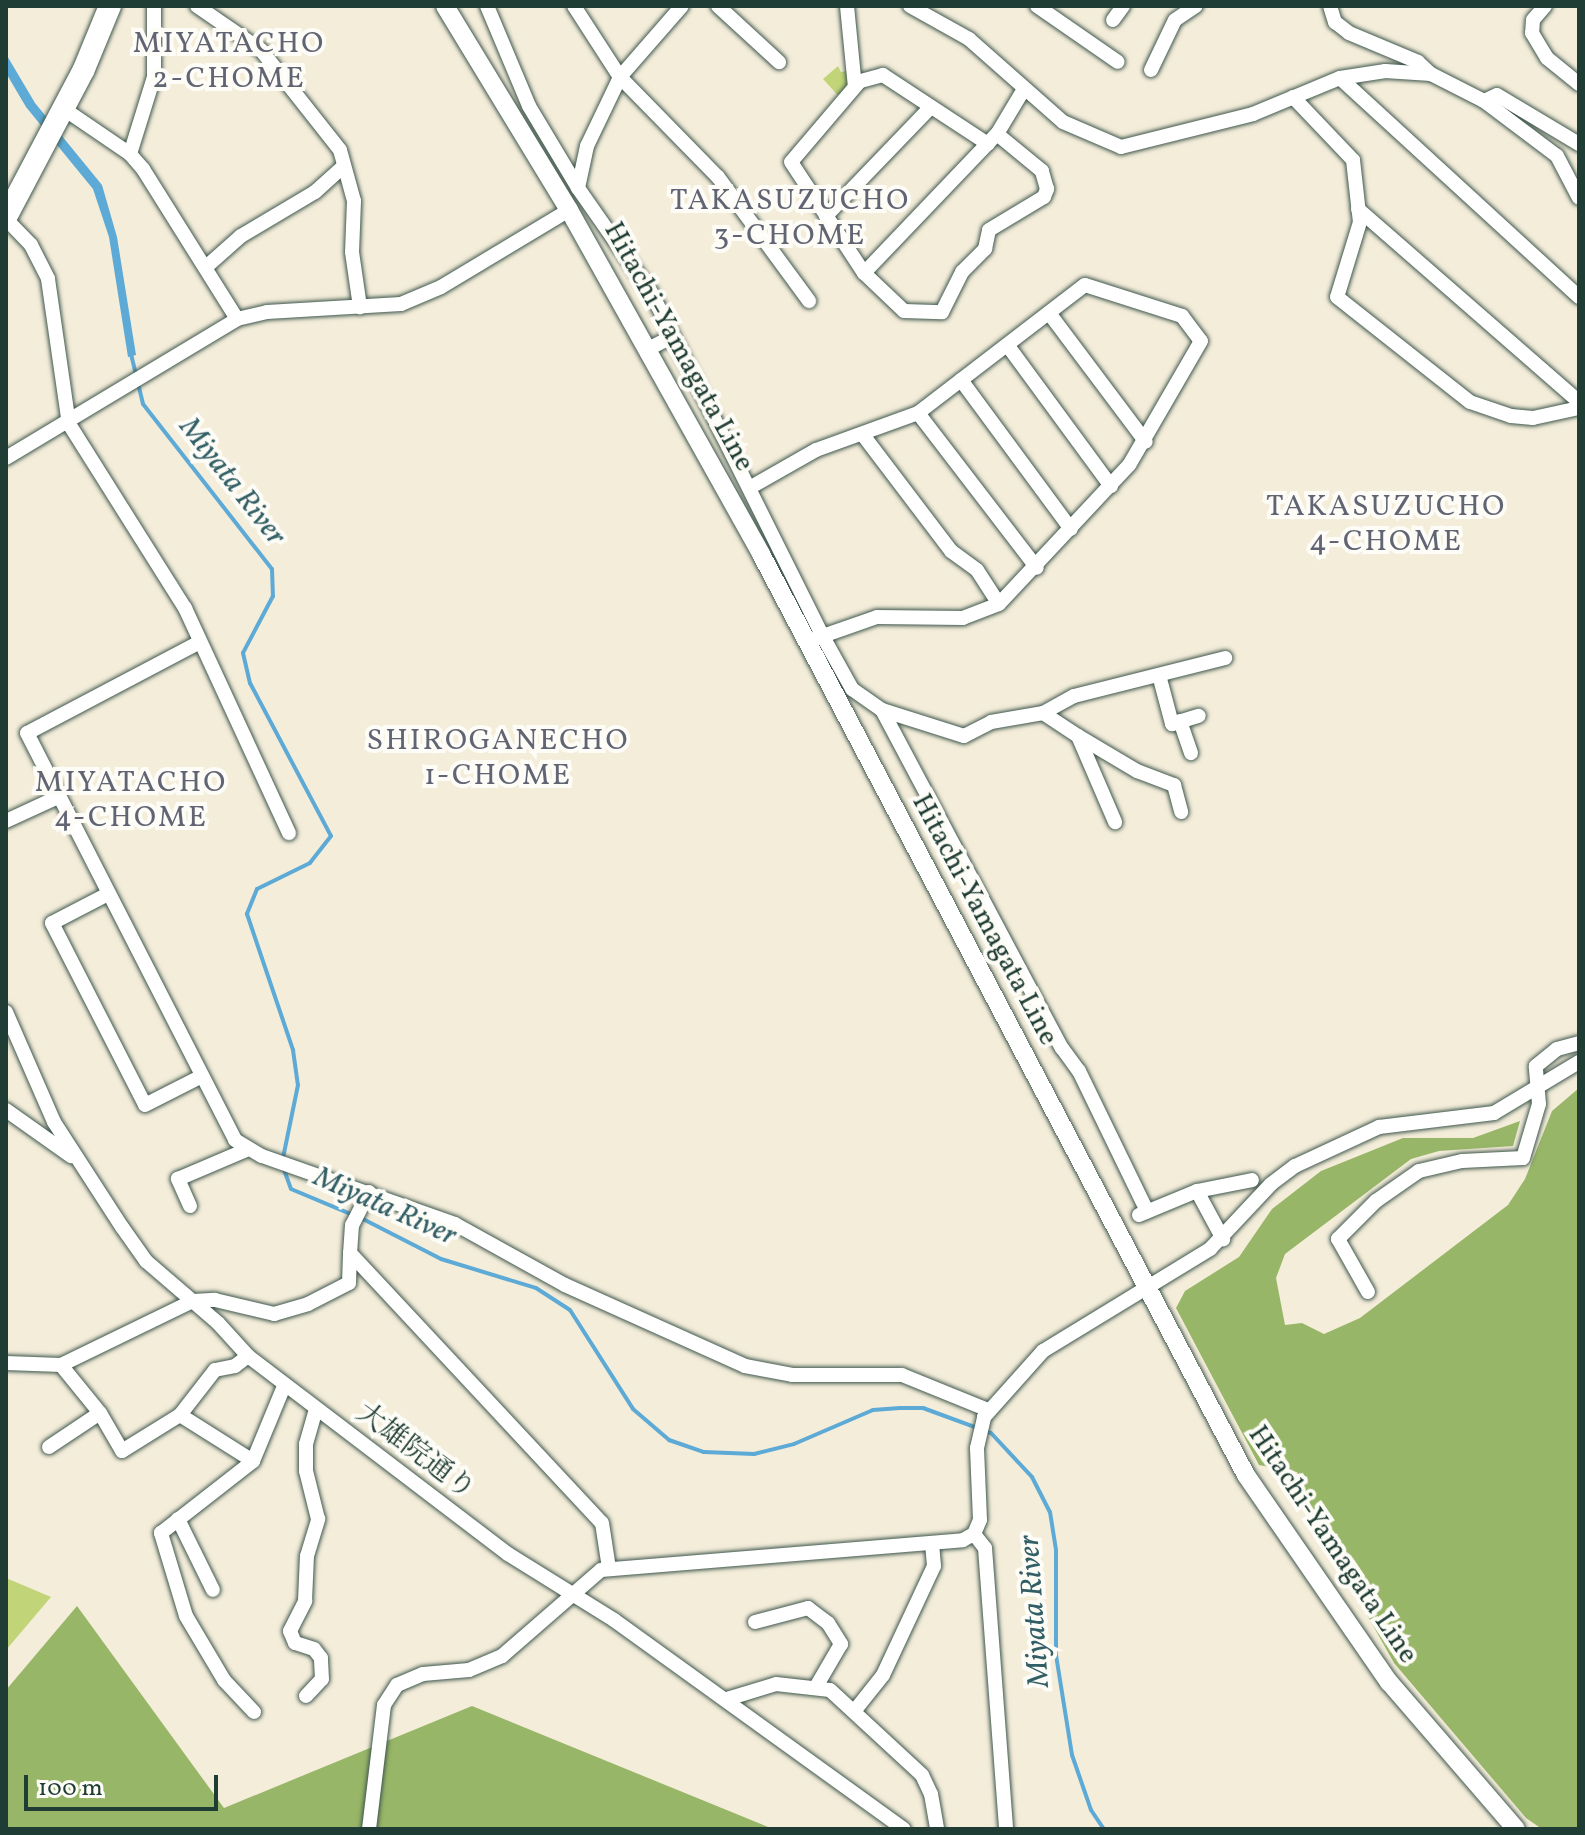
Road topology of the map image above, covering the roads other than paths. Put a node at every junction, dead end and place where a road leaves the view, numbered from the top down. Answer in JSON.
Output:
{"nodes":[{"id":1,"x":110,"y":6,"type":"edge"},
{"id":2,"x":154,"y":6,"type":"edge"},
{"id":3,"x":197,"y":6,"type":"edge"},
{"id":4,"x":445,"y":6,"type":"edge"},
{"id":5,"x":487,"y":6,"type":"edge"},
{"id":6,"x":574,"y":6,"type":"edge"},
{"id":7,"x":682,"y":6,"type":"edge"},
{"id":8,"x":718,"y":6,"type":"edge"},
{"id":9,"x":847,"y":6,"type":"edge"},
{"id":10,"x":910,"y":6,"type":"edge"},
{"id":11,"x":1037,"y":6,"type":"edge"},
{"id":12,"x":1123,"y":6,"type":"edge"},
{"id":13,"x":1196,"y":6,"type":"edge"},
{"id":14,"x":1330,"y":6,"type":"edge"},
{"id":15,"x":1545,"y":6,"type":"edge"},
{"id":16,"x":1113,"y":20,"type":"dead end"},
{"id":17,"x":779,"y":62,"type":"dead end"},
{"id":18,"x":1118,"y":62,"type":"dead end"},
{"id":19,"x":1151,"y":70,"type":"dead end"},
{"id":20,"x":1431,"y":74,"type":"junction"},
{"id":21,"x":620,"y":77,"type":"junction"},
{"id":22,"x":1340,"y":78,"type":"junction"},
{"id":23,"x":1579,"y":84,"type":"edge"},
{"id":24,"x":855,"y":87,"type":"junction"},
{"id":25,"x":1024,"y":89,"type":"junction"},
{"id":26,"x":1293,"y":97,"type":"junction"},
{"id":27,"x":1484,"y":101,"type":"junction"},
{"id":28,"x":931,"y":107,"type":"junction"},
{"id":29,"x":62,"y":112,"type":"junction"},
{"id":30,"x":993,"y":139,"type":"junction"},
{"id":31,"x":1579,"y":144,"type":"edge"},
{"id":32,"x":130,"y":154,"type":"junction"},
{"id":33,"x":344,"y":166,"type":"junction"},
{"id":34,"x":1574,"y":181,"type":"edge"},
{"id":35,"x":578,"y":188,"type":"junction"},
{"id":36,"x":1579,"y":198,"type":"edge"},
{"id":37,"x":1358,"y":209,"type":"junction"},
{"id":38,"x":8,"y":210,"type":"edge"},
{"id":39,"x":569,"y":210,"type":"junction"},
{"id":40,"x":826,"y":216,"type":"junction"},
{"id":41,"x":206,"y":267,"type":"junction"},
{"id":42,"x":864,"y":273,"type":"junction"},
{"id":43,"x":1579,"y":297,"type":"edge"},
{"id":44,"x":809,"y":301,"type":"dead end"},
{"id":45,"x":360,"y":307,"type":"junction"},
{"id":46,"x":1049,"y":313,"type":"junction"},
{"id":47,"x":237,"y":319,"type":"junction"},
{"id":48,"x":673,"y":336,"type":"junction"},
{"id":49,"x":1008,"y":346,"type":"junction"},
{"id":50,"x":648,"y":349,"type":"junction"},
{"id":51,"x":961,"y":380,"type":"junction"},
{"id":52,"x":1579,"y":405,"type":"edge"},
{"id":53,"x":918,"y":413,"type":"junction"},
{"id":54,"x":69,"y":424,"type":"junction"},
{"id":55,"x":863,"y":435,"type":"junction"},
{"id":56,"x":1146,"y":442,"type":"junction"},
{"id":57,"x":6,"y":458,"type":"edge"},
{"id":58,"x":1111,"y":486,"type":"junction"},
{"id":59,"x":751,"y":487,"type":"junction"},
{"id":60,"x":1071,"y":529,"type":"junction"},
{"id":61,"x":1037,"y":568,"type":"junction"},
{"id":62,"x":999,"y":604,"type":"junction"},
{"id":63,"x":814,"y":639,"type":"junction"},
{"id":64,"x":198,"y":643,"type":"junction"},
{"id":65,"x":1225,"y":658,"type":"dead end"},
{"id":66,"x":1159,"y":675,"type":"junction"},
{"id":67,"x":882,"y":710,"type":"junction"},
{"id":68,"x":1043,"y":713,"type":"junction"},
{"id":69,"x":1199,"y":716,"type":"dead end"},
{"id":70,"x":1180,"y":721,"type":"junction"},
{"id":71,"x":1078,"y":736,"type":"junction"},
{"id":72,"x":1191,"y":753,"type":"dead end"},
{"id":73,"x":58,"y":797,"type":"junction"},
{"id":74,"x":1181,"y":812,"type":"dead end"},
{"id":75,"x":6,"y":821,"type":"edge"},
{"id":76,"x":1115,"y":822,"type":"dead end"},
{"id":77,"x":289,"y":833,"type":"dead end"},
{"id":78,"x":108,"y":894,"type":"junction"},
{"id":79,"x":6,"y":1012,"type":"edge"},
{"id":80,"x":1579,"y":1043,"type":"edge"},
{"id":81,"x":1579,"y":1062,"type":"edge"},
{"id":82,"x":202,"y":1076,"type":"junction"},
{"id":83,"x":1537,"y":1090,"type":"junction"},
{"id":84,"x":6,"y":1110,"type":"edge"},
{"id":85,"x":246,"y":1150,"type":"junction"},
{"id":86,"x":74,"y":1158,"type":"junction"},
{"id":87,"x":1252,"y":1180,"type":"dead end"},
{"id":88,"x":1197,"y":1191,"type":"junction"},
{"id":89,"x":369,"y":1192,"type":"junction"},
{"id":90,"x":190,"y":1206,"type":"dead end"},
{"id":91,"x":1223,"y":1239,"type":"junction"},
{"id":92,"x":350,"y":1253,"type":"junction"},
{"id":93,"x":1144,"y":1288,"type":"junction"},
{"id":94,"x":1368,"y":1292,"type":"dead end"},
{"id":95,"x":193,"y":1301,"type":"junction"},
{"id":96,"x":248,"y":1356,"type":"junction"},
{"id":97,"x":6,"y":1363,"type":"edge"},
{"id":98,"x":61,"y":1365,"type":"junction"},
{"id":99,"x":284,"y":1386,"type":"junction"},
{"id":100,"x":316,"y":1409,"type":"junction"},
{"id":101,"x":100,"y":1413,"type":"junction"},
{"id":102,"x":986,"y":1413,"type":"junction"},
{"id":103,"x":180,"y":1415,"type":"junction"},
{"id":104,"x":49,"y":1447,"type":"dead end"},
{"id":105,"x":253,"y":1461,"type":"junction"},
{"id":106,"x":178,"y":1519,"type":"junction"},
{"id":107,"x":974,"y":1534,"type":"junction"},
{"id":108,"x":932,"y":1543,"type":"junction"},
{"id":109,"x":609,"y":1568,"type":"junction"},
{"id":110,"x":213,"y":1590,"type":"dead end"},
{"id":111,"x":572,"y":1595,"type":"junction"},
{"id":112,"x":755,"y":1622,"type":"dead end"},
{"id":113,"x":817,"y":1685,"type":"junction"},
{"id":114,"x":306,"y":1696,"type":"dead end"},
{"id":115,"x":727,"y":1699,"type":"junction"},
{"id":116,"x":856,"y":1709,"type":"junction"},
{"id":117,"x":254,"y":1712,"type":"dead end"},
{"id":118,"x":369,"y":1829,"type":"edge"},
{"id":119,"x":904,"y":1829,"type":"edge"},
{"id":120,"x":937,"y":1829,"type":"edge"},
{"id":121,"x":1006,"y":1829,"type":"edge"},
{"id":122,"x":1516,"y":1829,"type":"edge"}],
"edges":[{"from":1,"to":29,"type":"highway"},
{"from":2,"to":32,"type":"street"},
{"from":3,"to":33,"type":"street"},
{"from":4,"to":39,"type":"main road","name":"Hitachi-Yamagata Line"},
{"from":5,"to":35,"type":"street"},
{"from":6,"to":21,"type":"street"},
{"from":7,"to":21,"type":"street"},
{"from":8,"to":17,"type":"street"},
{"from":9,"to":24,"type":"street"},
{"from":10,"to":25,"type":"street"},
{"from":11,"to":18,"type":"street"},
{"from":12,"to":16,"type":"street"},
{"from":13,"to":19,"type":"street"},
{"from":14,"to":20,"type":"street"},
{"from":15,"to":23,"type":"street"},
{"from":20,"to":22,"type":"street"},
{"from":20,"to":27,"type":"street"},
{"from":21,"to":35,"type":"street"},
{"from":21,"to":44,"type":"street"},
{"from":22,"to":26,"type":"street"},
{"from":22,"to":43,"type":"street"},
{"from":24,"to":28,"type":"street"},
{"from":24,"to":40,"type":"street"},
{"from":25,"to":26,"type":"street"},
{"from":25,"to":30,"type":"street"},
{"from":26,"to":37,"type":"street"},
{"from":27,"to":31,"type":"street"},
{"from":27,"to":34,"type":"street"},
{"from":28,"to":30,"type":"street"},
{"from":28,"to":40,"type":"street"},
{"from":29,"to":32,"type":"street"},
{"from":29,"to":38,"type":"highway"},
{"from":30,"to":42,"type":"street"},
{"from":30,"to":42,"type":"street"},
{"from":32,"to":41,"type":"street"},
{"from":33,"to":41,"type":"street"},
{"from":33,"to":45,"type":"street"},
{"from":34,"to":36,"type":"street"},
{"from":35,"to":48,"type":"street"},
{"from":37,"to":52,"type":"street"},
{"from":37,"to":52,"type":"street"},
{"from":38,"to":54,"type":"street"},
{"from":39,"to":45,"type":"street"},
{"from":39,"to":50,"type":"main road","name":"Hitachi-Yamagata Line"},
{"from":40,"to":42,"type":"street"},
{"from":41,"to":47,"type":"street"},
{"from":45,"to":47,"type":"street"},
{"from":46,"to":49,"type":"street"},
{"from":46,"to":56,"type":"street"},
{"from":46,"to":56,"type":"street"},
{"from":47,"to":54,"type":"street"},
{"from":48,"to":50,"type":"street"},
{"from":48,"to":59,"type":"street"},
{"from":49,"to":51,"type":"street"},
{"from":49,"to":58,"type":"street"},
{"from":50,"to":63,"type":"main road","name":"Hitachi-Yamagata Line"},
{"from":51,"to":53,"type":"street"},
{"from":51,"to":60,"type":"street"},
{"from":53,"to":55,"type":"street"},
{"from":53,"to":61,"type":"street"},
{"from":54,"to":57,"type":"street"},
{"from":54,"to":64,"type":"street"},
{"from":55,"to":59,"type":"street"},
{"from":55,"to":62,"type":"street"},
{"from":56,"to":58,"type":"street"},
{"from":58,"to":60,"type":"street"},
{"from":59,"to":63,"type":"street"},
{"from":60,"to":61,"type":"street"},
{"from":61,"to":62,"type":"street"},
{"from":62,"to":63,"type":"street"},
{"from":63,"to":67,"type":"street"},
{"from":63,"to":93,"type":"main road","name":"Hitachi-Yamagata Line"},
{"from":64,"to":73,"type":"street"},
{"from":64,"to":77,"type":"street"},
{"from":65,"to":66,"type":"street"},
{"from":66,"to":68,"type":"street"},
{"from":66,"to":70,"type":"street"},
{"from":67,"to":68,"type":"street"},
{"from":67,"to":88,"type":"street"},
{"from":68,"to":71,"type":"street"},
{"from":69,"to":70,"type":"street"},
{"from":70,"to":72,"type":"street"},
{"from":71,"to":74,"type":"street"},
{"from":71,"to":76,"type":"street"},
{"from":73,"to":75,"type":"street"},
{"from":73,"to":78,"type":"street"},
{"from":78,"to":82,"type":"street"},
{"from":78,"to":82,"type":"street"},
{"from":79,"to":86,"type":"street","name":"大雄院通り"},
{"from":80,"to":83,"type":"street"},
{"from":81,"to":83,"type":"street"},
{"from":82,"to":85,"type":"street"},
{"from":83,"to":91,"type":"street"},
{"from":83,"to":94,"type":"street"},
{"from":84,"to":86,"type":"street"},
{"from":85,"to":89,"type":"street"},
{"from":85,"to":90,"type":"street"},
{"from":86,"to":95,"type":"street","name":"大雄院通り"},
{"from":87,"to":88,"type":"street"},
{"from":88,"to":91,"type":"street"},
{"from":89,"to":92,"type":"street"},
{"from":89,"to":102,"type":"street"},
{"from":91,"to":93,"type":"street"},
{"from":92,"to":95,"type":"street"},
{"from":92,"to":109,"type":"street"},
{"from":93,"to":102,"type":"street"},
{"from":93,"to":122,"type":"main road","name":"Hitachi-Yamagata Line"},
{"from":95,"to":96,"type":"street","name":"大雄院通り"},
{"from":95,"to":98,"type":"street"},
{"from":96,"to":99,"type":"street","name":"大雄院通り"},
{"from":96,"to":103,"type":"street"},
{"from":97,"to":98,"type":"street"},
{"from":98,"to":101,"type":"street"},
{"from":99,"to":100,"type":"street","name":"大雄院通り"},
{"from":99,"to":105,"type":"street"},
{"from":100,"to":111,"type":"street","name":"大雄院通り"},
{"from":100,"to":114,"type":"street"},
{"from":101,"to":103,"type":"street"},
{"from":101,"to":104,"type":"street"},
{"from":102,"to":107,"type":"street"},
{"from":103,"to":105,"type":"street"},
{"from":105,"to":106,"type":"street"},
{"from":106,"to":110,"type":"street"},
{"from":106,"to":117,"type":"street"},
{"from":107,"to":108,"type":"street"},
{"from":107,"to":121,"type":"street"},
{"from":108,"to":109,"type":"street"},
{"from":108,"to":116,"type":"street"},
{"from":109,"to":111,"type":"street"},
{"from":111,"to":115,"type":"street","name":"大雄院通り"},
{"from":111,"to":118,"type":"street"},
{"from":112,"to":113,"type":"street"},
{"from":113,"to":115,"type":"street"},
{"from":113,"to":116,"type":"street"},
{"from":115,"to":119,"type":"street","name":"大雄院通り"},
{"from":116,"to":120,"type":"street"}]}
